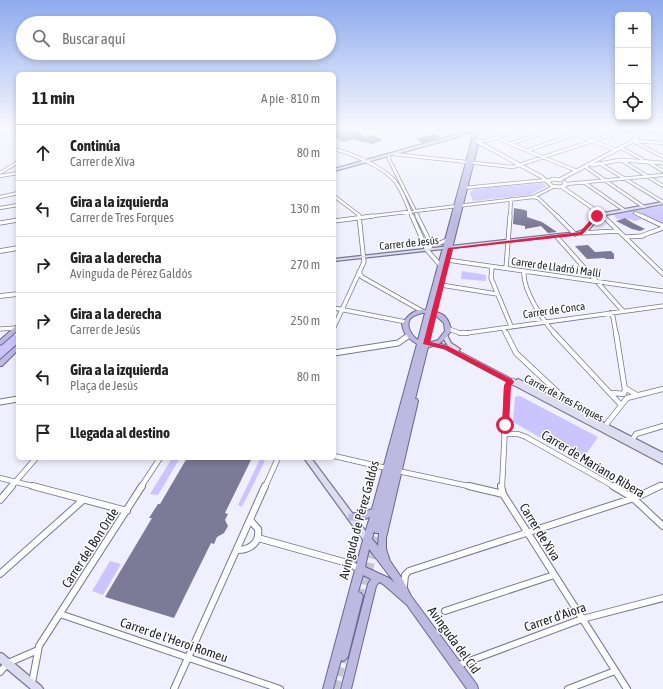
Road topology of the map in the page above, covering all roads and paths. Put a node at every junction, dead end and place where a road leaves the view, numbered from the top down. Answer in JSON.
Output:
{"nodes":[{"id":1,"x":392,"y":160,"type":"edge"},
{"id":2,"x":454,"y":160,"type":"edge"},
{"id":3,"x":511,"y":160,"type":"edge"},
{"id":4,"x":533,"y":160,"type":"edge"},
{"id":5,"x":553,"y":160,"type":"edge"},
{"id":6,"x":606,"y":160,"type":"edge"},
{"id":7,"x":618,"y":160,"type":"edge"},
{"id":8,"x":620,"y":160,"type":"edge"},
{"id":9,"x":643,"y":160,"type":"edge"},
{"id":10,"x":645,"y":160,"type":"edge"},
{"id":11,"x":367,"y":161,"type":"joint"},
{"id":12,"x":595,"y":161,"type":"joint"},
{"id":13,"x":470,"y":162,"type":"junction"},
{"id":14,"x":599,"y":162,"type":"junction"},
{"id":15,"x":663,"y":162,"type":"edge"},
{"id":16,"x":16,"y":163,"type":"edge"},
{"id":17,"x":520,"y":165,"type":"junction"},
{"id":18,"x":587,"y":168,"type":"junction"},
{"id":19,"x":336,"y":169,"type":"edge"},
{"id":20,"x":577,"y":171,"type":"junction"},
{"id":21,"x":663,"y":171,"type":"edge"},
{"id":22,"x":0,"y":173,"type":"edge"},
{"id":23,"x":16,"y":173,"type":"edge"},
{"id":24,"x":663,"y":175,"type":"edge"},
{"id":25,"x":0,"y":176,"type":"edge"},
{"id":26,"x":648,"y":177,"type":"junction"},
{"id":27,"x":626,"y":179,"type":"junction"},
{"id":28,"x":400,"y":180,"type":"junction"},
{"id":29,"x":559,"y":180,"type":"junction"},
{"id":30,"x":394,"y":181,"type":"junction"},
{"id":31,"x":548,"y":181,"type":"junction"},
{"id":32,"x":606,"y":181,"type":"junction"},
{"id":33,"x":565,"y":183,"type":"junction"},
{"id":34,"x":584,"y":183,"type":"junction"},
{"id":35,"x":555,"y":186,"type":"junction"},
{"id":36,"x":663,"y":186,"type":"edge"},
{"id":37,"x":562,"y":187,"type":"junction"},
{"id":38,"x":463,"y":188,"type":"junction"},
{"id":39,"x":16,"y":194,"type":"edge"},
{"id":40,"x":0,"y":197,"type":"edge"},
{"id":41,"x":533,"y":197,"type":"junction"},
{"id":42,"x":336,"y":198,"type":"edge"},
{"id":43,"x":512,"y":199,"type":"junction"},
{"id":44,"x":663,"y":203,"type":"edge"},
{"id":45,"x":16,"y":205,"type":"edge"},
{"id":46,"x":458,"y":206,"type":"junction"},
{"id":47,"x":644,"y":207,"type":"junction"},
{"id":48,"x":0,"y":208,"type":"edge"},
{"id":49,"x":415,"y":210,"type":"junction"},
{"id":50,"x":624,"y":210,"type":"junction"},
{"id":51,"x":410,"y":212,"type":"junction"},
{"id":52,"x":636,"y":213,"type":"dead end"},
{"id":53,"x":601,"y":214,"type":"junction"},
{"id":54,"x":359,"y":217,"type":"junction"},
{"id":55,"x":16,"y":220,"type":"edge"},
{"id":56,"x":336,"y":221,"type":"edge"},
{"id":57,"x":0,"y":223,"type":"edge"},
{"id":58,"x":663,"y":227,"type":"edge"},
{"id":59,"x":618,"y":231,"type":"junction"},
{"id":60,"x":582,"y":233,"type":"junction"},
{"id":61,"x":575,"y":234,"type":"junction"},
{"id":62,"x":556,"y":236,"type":"junction"},
{"id":63,"x":641,"y":236,"type":"junction"},
{"id":64,"x":646,"y":237,"type":"dead end"},
{"id":65,"x":626,"y":238,"type":"junction"},
{"id":66,"x":447,"y":240,"type":"junction"},
{"id":67,"x":508,"y":241,"type":"junction"},
{"id":68,"x":430,"y":242,"type":"junction"},
{"id":69,"x":16,"y":248,"type":"edge"},
{"id":70,"x":447,"y":248,"type":"junction"},
{"id":71,"x":0,"y":250,"type":"edge"},
{"id":72,"x":427,"y":250,"type":"junction"},
{"id":73,"x":363,"y":257,"type":"junction"},
{"id":74,"x":336,"y":260,"type":"edge"},
{"id":75,"x":447,"y":260,"type":"junction"},
{"id":76,"x":440,"y":265,"type":"junction"},
{"id":77,"x":492,"y":267,"type":"junction"},
{"id":78,"x":506,"y":268,"type":"junction"},
{"id":79,"x":524,"y":271,"type":"junction"},
{"id":80,"x":359,"y":272,"type":"junction"},
{"id":81,"x":663,"y":274,"type":"edge"},
{"id":82,"x":597,"y":282,"type":"junction"},
{"id":83,"x":441,"y":285,"type":"junction"},
{"id":84,"x":663,"y":291,"type":"edge"},
{"id":85,"x":16,"y":294,"type":"edge"},
{"id":86,"x":497,"y":294,"type":"junction"},
{"id":87,"x":0,"y":296,"type":"edge"},
{"id":88,"x":436,"y":305,"type":"junction"},
{"id":89,"x":663,"y":306,"type":"edge"},
{"id":90,"x":336,"y":308,"type":"edge"},
{"id":91,"x":343,"y":310,"type":"junction"},
{"id":92,"x":425,"y":311,"type":"junction"},
{"id":93,"x":623,"y":312,"type":"junction"},
{"id":94,"x":435,"y":313,"type":"junction"},
{"id":95,"x":610,"y":313,"type":"junction"},
{"id":96,"x":406,"y":322,"type":"junction"},
{"id":97,"x":544,"y":322,"type":"junction"},
{"id":98,"x":336,"y":324,"type":"edge"},
{"id":99,"x":511,"y":326,"type":"junction"},
{"id":100,"x":449,"y":327,"type":"junction"},
{"id":101,"x":502,"y":328,"type":"junction"},
{"id":102,"x":0,"y":329,"type":"edge"},
{"id":103,"x":16,"y":330,"type":"edge"},
{"id":104,"x":408,"y":336,"type":"junction"},
{"id":105,"x":445,"y":336,"type":"junction"},
{"id":106,"x":0,"y":343,"type":"edge"},
{"id":107,"x":419,"y":343,"type":"junction"},
{"id":108,"x":430,"y":344,"type":"junction"},
{"id":109,"x":16,"y":349,"type":"edge"},
{"id":110,"x":336,"y":352,"type":"edge"},
{"id":111,"x":0,"y":364,"type":"edge"},
{"id":112,"x":414,"y":377,"type":"junction"},
{"id":113,"x":511,"y":382,"type":"junction"},
{"id":114,"x":522,"y":383,"type":"junction"},
{"id":115,"x":624,"y":388,"type":"junction"},
{"id":116,"x":663,"y":389,"type":"edge"},
{"id":117,"x":611,"y":392,"type":"junction"},
{"id":118,"x":638,"y":395,"type":"junction"},
{"id":119,"x":16,"y":399,"type":"edge"},
{"id":120,"x":0,"y":402,"type":"edge"},
{"id":121,"x":561,"y":404,"type":"junction"},
{"id":122,"x":621,"y":405,"type":"junction"},
{"id":123,"x":605,"y":426,"type":"junction"},
{"id":124,"x":663,"y":426,"type":"edge"},
{"id":125,"x":504,"y":434,"type":"junction"},
{"id":126,"x":631,"y":442,"type":"junction"},
{"id":127,"x":336,"y":456,"type":"edge"},
{"id":128,"x":663,"y":456,"type":"edge"},
{"id":129,"x":34,"y":460,"type":"edge"},
{"id":130,"x":159,"y":460,"type":"edge"},
{"id":131,"x":277,"y":460,"type":"edge"},
{"id":132,"x":663,"y":461,"type":"edge"},
{"id":133,"x":313,"y":462,"type":"edge"},
{"id":134,"x":386,"y":468,"type":"junction"},
{"id":135,"x":398,"y":471,"type":"junction"},
{"id":136,"x":0,"y":478,"type":"edge"},
{"id":137,"x":15,"y":482,"type":"junction"},
{"id":138,"x":663,"y":485,"type":"edge"},
{"id":139,"x":503,"y":494,"type":"junction"},
{"id":140,"x":633,"y":498,"type":"junction"},
{"id":141,"x":0,"y":500,"type":"edge"},
{"id":142,"x":83,"y":500,"type":"junction"},
{"id":143,"x":127,"y":511,"type":"junction"},
{"id":144,"x":374,"y":512,"type":"junction"},
{"id":145,"x":352,"y":517,"type":"junction"},
{"id":146,"x":250,"y":520,"type":"junction"},
{"id":147,"x":663,"y":526,"type":"edge"},
{"id":148,"x":377,"y":530,"type":"tunnel mouth"},
{"id":149,"x":528,"y":534,"type":"junction"},
{"id":150,"x":258,"y":538,"type":"junction"},
{"id":151,"x":367,"y":539,"type":"junction"},
{"id":152,"x":237,"y":550,"type":"junction"},
{"id":153,"x":386,"y":563,"type":"junction"},
{"id":154,"x":359,"y":569,"type":"junction"},
{"id":155,"x":0,"y":574,"type":"edge"},
{"id":156,"x":554,"y":574,"type":"junction"},
{"id":157,"x":376,"y":577,"type":"junction"},
{"id":158,"x":404,"y":589,"type":"junction"},
{"id":159,"x":360,"y":597,"type":"tunnel mouth"},
{"id":160,"x":663,"y":598,"type":"edge"},
{"id":161,"x":414,"y":607,"type":"junction"},
{"id":162,"x":445,"y":611,"type":"dead end"},
{"id":163,"x":60,"y":614,"type":"junction"},
{"id":164,"x":582,"y":620,"type":"junction"},
{"id":165,"x":38,"y":650,"type":"junction"},
{"id":166,"x":0,"y":657,"type":"edge"},
{"id":167,"x":345,"y":657,"type":"tunnel mouth"},
{"id":168,"x":188,"y":658,"type":"junction"},
{"id":169,"x":8,"y":663,"type":"junction"},
{"id":170,"x":456,"y":666,"type":"junction"},
{"id":171,"x":333,"y":671,"type":"junction"},
{"id":172,"x":615,"y":671,"type":"junction"},
{"id":173,"x":0,"y":672,"type":"edge"},
{"id":174,"x":35,"y":686,"type":"edge"},
{"id":175,"x":174,"y":689,"type":"edge"},
{"id":176,"x":280,"y":689,"type":"edge"},
{"id":177,"x":328,"y":689,"type":"edge"},
{"id":178,"x":332,"y":689,"type":"edge"},
{"id":179,"x":346,"y":689,"type":"edge"},
{"id":180,"x":473,"y":689,"type":"edge"},
{"id":181,"x":568,"y":689,"type":"edge"},
{"id":182,"x":627,"y":689,"type":"edge"}],
"edges":[{"from":1,"to":28,"type":"street"},
{"from":2,"to":13,"type":"street"},
{"from":3,"to":17,"type":"street"},
{"from":4,"to":17,"type":"street"},
{"from":5,"to":20,"type":"street"},
{"from":6,"to":14,"type":"street"},
{"from":7,"to":14,"type":"street"},
{"from":8,"to":26,"type":"street"},
{"from":9,"to":21,"type":"street"},
{"from":10,"to":15,"type":"street"},
{"from":11,"to":19,"type":"main road"},
{"from":11,"to":30,"type":"street"},
{"from":12,"to":14,"type":"street"},
{"from":12,"to":20,"type":"street"},
{"from":13,"to":17,"type":"street"},
{"from":13,"to":38,"type":"main road"},
{"from":14,"to":18,"type":"street"},
{"from":14,"to":27,"type":"street"},
{"from":16,"to":22,"type":"street"},
{"from":17,"to":31,"type":"street"},
{"from":18,"to":32,"type":"street"},
{"from":18,"to":33,"type":"street"},
{"from":20,"to":29,"type":"street"},
{"from":23,"to":25,"type":"street"},
{"from":24,"to":26,"type":"street"},
{"from":26,"to":27,"type":"street"},
{"from":26,"to":36,"type":"street"},
{"from":27,"to":32,"type":"street"},
{"from":27,"to":44,"type":"street"},
{"from":28,"to":30,"type":"street"},
{"from":28,"to":49,"type":"street"},
{"from":29,"to":31,"type":"street"},
{"from":29,"to":33,"type":"street"},
{"from":30,"to":51,"type":"street"},
{"from":31,"to":35,"type":"street"},
{"from":31,"to":38,"type":"street"},
{"from":32,"to":34,"type":"street"},
{"from":32,"to":47,"type":"street"},
{"from":33,"to":34,"type":"street"},
{"from":33,"to":37,"type":"street"},
{"from":34,"to":50,"type":"street"},
{"from":35,"to":37,"type":"street"},
{"from":35,"to":41,"type":"street"},
{"from":37,"to":53,"type":"street"},
{"from":38,"to":46,"type":"main road"},
{"from":39,"to":40,"type":"street"},
{"from":41,"to":43,"type":"street"},
{"from":41,"to":61,"type":"street"},
{"from":42,"to":54,"type":"street"},
{"from":43,"to":46,"type":"street"},
{"from":43,"to":67,"type":"street"},
{"from":44,"to":47,"type":"main road"},
{"from":45,"to":48,"type":"street"},
{"from":46,"to":49,"type":"street"},
{"from":46,"to":66,"type":"main road"},
{"from":46,"to":70,"type":"main road"},
{"from":47,"to":50,"type":"main road"},
{"from":49,"to":51,"type":"street"},
{"from":49,"to":68,"type":"street"},
{"from":50,"to":53,"type":"main road"},
{"from":51,"to":54,"type":"street"},
{"from":51,"to":72,"type":"street"},
{"from":52,"to":58,"type":"street"},
{"from":53,"to":59,"type":"street"},
{"from":53,"to":60,"type":"main road"},
{"from":54,"to":56,"type":"street"},
{"from":54,"to":73,"type":"street"},
{"from":55,"to":57,"type":"street"},
{"from":58,"to":63,"type":"street"},
{"from":59,"to":60,"type":"street"},
{"from":59,"to":65,"type":"street"},
{"from":60,"to":61,"type":"main road","name":"Carrer de Jesús"},
{"from":61,"to":62,"type":"main road","name":"Carrer de Jesús"},
{"from":62,"to":67,"type":"main road","name":"Carrer de Jesús"},
{"from":62,"to":82,"type":"street"},
{"from":63,"to":64,"type":"street"},
{"from":63,"to":65,"type":"street"},
{"from":65,"to":81,"type":"street"},
{"from":66,"to":68,"type":"street","name":"Carrer de Jesús"},
{"from":66,"to":70,"type":"main road"},
{"from":67,"to":70,"type":"main road","name":"Carrer de Jesús"},
{"from":67,"to":78,"type":"street"},
{"from":68,"to":72,"type":"street"},
{"from":69,"to":71,"type":"street"},
{"from":70,"to":72,"type":"main road","name":"Carrer de Jesús"},
{"from":70,"to":75,"type":"main road","name":"Avinguda de Pérez Galdós"},
{"from":70,"to":76,"type":"main road","name":"Avinguda de Pérez Galdós"},
{"from":72,"to":73,"type":"main road","name":"Carrer de Jesús"},
{"from":72,"to":76,"type":"street"},
{"from":73,"to":74,"type":"main road","name":"Carrer de Jesús"},
{"from":73,"to":80,"type":"street"},
{"from":75,"to":77,"type":"street","name":"Carrer de Lladró i Mallí"},
{"from":75,"to":83,"type":"main road","name":"Avinguda de Pérez Galdós"},
{"from":76,"to":92,"type":"main road","name":"Avinguda de Pérez Galdós"},
{"from":77,"to":78,"type":"street","name":"Carrer de Lladró i Mallí"},
{"from":77,"to":86,"type":"street"},
{"from":78,"to":79,"type":"street","name":"Carrer de Lladró i Mallí"},
{"from":79,"to":82,"type":"street","name":"Carrer de Lladró i Mallí"},
{"from":79,"to":97,"type":"street"},
{"from":80,"to":91,"type":"street"},
{"from":80,"to":92,"type":"street"},
{"from":82,"to":84,"type":"street","name":"Carrer de Lladró i Mallí"},
{"from":82,"to":93,"type":"street"},
{"from":83,"to":86,"type":"street"},
{"from":83,"to":88,"type":"main road","name":"Avinguda de Pérez Galdós"},
{"from":85,"to":87,"type":"street"},
{"from":86,"to":99,"type":"street"},
{"from":88,"to":94,"type":"main road","name":"Avinguda de Pérez Galdós"},
{"from":88,"to":100,"type":"main road"},
{"from":89,"to":93,"type":"street","name":"Carrer de Conca"},
{"from":90,"to":91,"type":"street"},
{"from":91,"to":96,"type":"street"},
{"from":91,"to":98,"type":"street"},
{"from":92,"to":94,"type":"main road"},
{"from":92,"to":96,"type":"main road"},
{"from":92,"to":107,"type":"main road","name":"Avinguda de Pérez Galdós"},
{"from":93,"to":95,"type":"street","name":"Carrer de Conca"},
{"from":94,"to":100,"type":"main road"},
{"from":94,"to":108,"type":"main road","name":"Avinguda de Pérez Galdós"},
{"from":95,"to":97,"type":"street","name":"Carrer de Conca"},
{"from":95,"to":115,"type":"street"},
{"from":96,"to":104,"type":"main road"},
{"from":97,"to":99,"type":"street","name":"Carrer de Conca"},
{"from":97,"to":117,"type":"street"},
{"from":99,"to":101,"type":"street","name":"Carrer de Conca"},
{"from":100,"to":101,"type":"street","name":"Carrer de Conca"},
{"from":100,"to":105,"type":"main road"},
{"from":101,"to":121,"type":"street"},
{"from":102,"to":103,"type":"street"},
{"from":103,"to":106,"type":"main road"},
{"from":104,"to":107,"type":"main road"},
{"from":104,"to":110,"type":"street"},
{"from":105,"to":108,"type":"main road"},
{"from":105,"to":114,"type":"main road","name":"Carrer de Tres Forques"},
{"from":107,"to":108,"type":"main road"},
{"from":107,"to":112,"type":"main road","name":"Avinguda de Pérez Galdós"},
{"from":108,"to":112,"type":"main road","name":"Avinguda de Pérez Galdós"},
{"from":108,"to":113,"type":"main road","name":"Carrer de Tres Forques"},
{"from":109,"to":111,"type":"main road"},
{"from":112,"to":134,"type":"main road","name":"Avinguda de Pérez Galdós"},
{"from":112,"to":135,"type":"main road","name":"Avinguda de Pérez Galdós"},
{"from":112,"to":148,"type":"main road","name":"Avinguda de Pérez Galdós"},
{"from":113,"to":114,"type":"street"},
{"from":113,"to":125,"type":"street","name":"Carrer de Xiva"},
{"from":113,"to":126,"type":"main road","name":"Carrer de Tres Forques"},
{"from":114,"to":121,"type":"main road","name":"Carrer de Tres Forques"},
{"from":115,"to":117,"type":"street"},
{"from":115,"to":118,"type":"street"},
{"from":116,"to":118,"type":"street"},
{"from":117,"to":122,"type":"street"},
{"from":118,"to":122,"type":"street"},
{"from":119,"to":120,"type":"street"},
{"from":121,"to":123,"type":"main road","name":"Carrer de Tres Forques"},
{"from":122,"to":123,"type":"street"},
{"from":123,"to":126,"type":"main road","name":"Carrer de Tres Forques"},
{"from":124,"to":126,"type":"street"},
{"from":125,"to":139,"type":"street","name":"Carrer de Xiva"},
{"from":125,"to":140,"type":"street","name":"Carrer de Mariano Ribera"},
{"from":126,"to":128,"type":"main road","name":"Carrer de Tres Forques"},
{"from":126,"to":132,"type":"main road","name":"Carrer de Tres Forques"},
{"from":127,"to":134,"type":"street"},
{"from":129,"to":137,"type":"street"},
{"from":130,"to":143,"type":"street","name":"Carrer del Bon Orde"},
{"from":131,"to":146,"type":"street"},
{"from":133,"to":145,"type":"main road"},
{"from":134,"to":144,"type":"main road","name":"Avinguda de Pérez Galdós"},
{"from":135,"to":139,"type":"street"},
{"from":135,"to":153,"type":"main road","name":"Avinguda de Pérez Galdós"},
{"from":136,"to":137,"type":"street"},
{"from":137,"to":141,"type":"street"},
{"from":137,"to":142,"type":"street"},
{"from":138,"to":140,"type":"street"},
{"from":139,"to":149,"type":"street","name":"Carrer de Xiva"},
{"from":140,"to":147,"type":"street","name":"Carrer de Mariano Ribera"},
{"from":140,"to":149,"type":"street"},
{"from":142,"to":143,"type":"street"},
{"from":142,"to":155,"type":"street"},
{"from":143,"to":163,"type":"street","name":"Carrer del Bon Orde"},
{"from":144,"to":145,"type":"main road"},
{"from":144,"to":151,"type":"main road","name":"Avinguda de Pérez Galdós"},
{"from":145,"to":151,"type":"main road"},
{"from":146,"to":150,"type":"street"},
{"from":146,"to":152,"type":"street"},
{"from":149,"to":156,"type":"street","name":"Carrer de Xiva"},
{"from":149,"to":158,"type":"street"},
{"from":150,"to":152,"type":"street"},
{"from":150,"to":154,"type":"street"},
{"from":151,"to":153,"type":"main road","name":"Avinguda del Cid"},
{"from":151,"to":154,"type":"main road","name":"Avinguda de Pérez Galdós"},
{"from":152,"to":168,"type":"street"},
{"from":153,"to":158,"type":"main road","name":"Avinguda del Cid"},
{"from":154,"to":157,"type":"main road","name":"Avinguda del Cid"},
{"from":154,"to":171,"type":"main road","name":"Avinguda de Pérez Galdós"},
{"from":156,"to":162,"type":"street"},
{"from":156,"to":164,"type":"street","name":"Carrer de Xiva"},
{"from":157,"to":161,"type":"main road","name":"Avinguda del Cid"},
{"from":157,"to":179,"type":"main road"},
{"from":158,"to":161,"type":"main road","name":"Avinguda del Cid"},
{"from":159,"to":167,"type":"main road"},
{"from":160,"to":164,"type":"street","name":"Carrer d'Aiora"},
{"from":161,"to":170,"type":"main road","name":"Avinguda del Cid"},
{"from":163,"to":165,"type":"street","name":"Carrer del Bon Orde"},
{"from":163,"to":168,"type":"street","name":"Carrer de l'Heroi Romeu"},
{"from":164,"to":170,"type":"street","name":"Carrer d'Aiora"},
{"from":164,"to":172,"type":"street","name":"Carrer de Xiva"},
{"from":165,"to":169,"type":"street"},
{"from":165,"to":174,"type":"street"},
{"from":166,"to":169,"type":"main road"},
{"from":168,"to":175,"type":"street"},
{"from":168,"to":176,"type":"street","name":"Carrer de l'Heroi Romeu"},
{"from":169,"to":173,"type":"street"},
{"from":169,"to":174,"type":"main road"},
{"from":170,"to":180,"type":"main road","name":"Avinguda del Cid"},
{"from":171,"to":177,"type":"main road","name":"Avinguda de Pérez Galdós"},
{"from":171,"to":178,"type":"main road","name":"Avinguda de Pérez Galdós"},
{"from":172,"to":181,"type":"street"},
{"from":172,"to":182,"type":"street","name":"Carrer de Xiva"}]}
